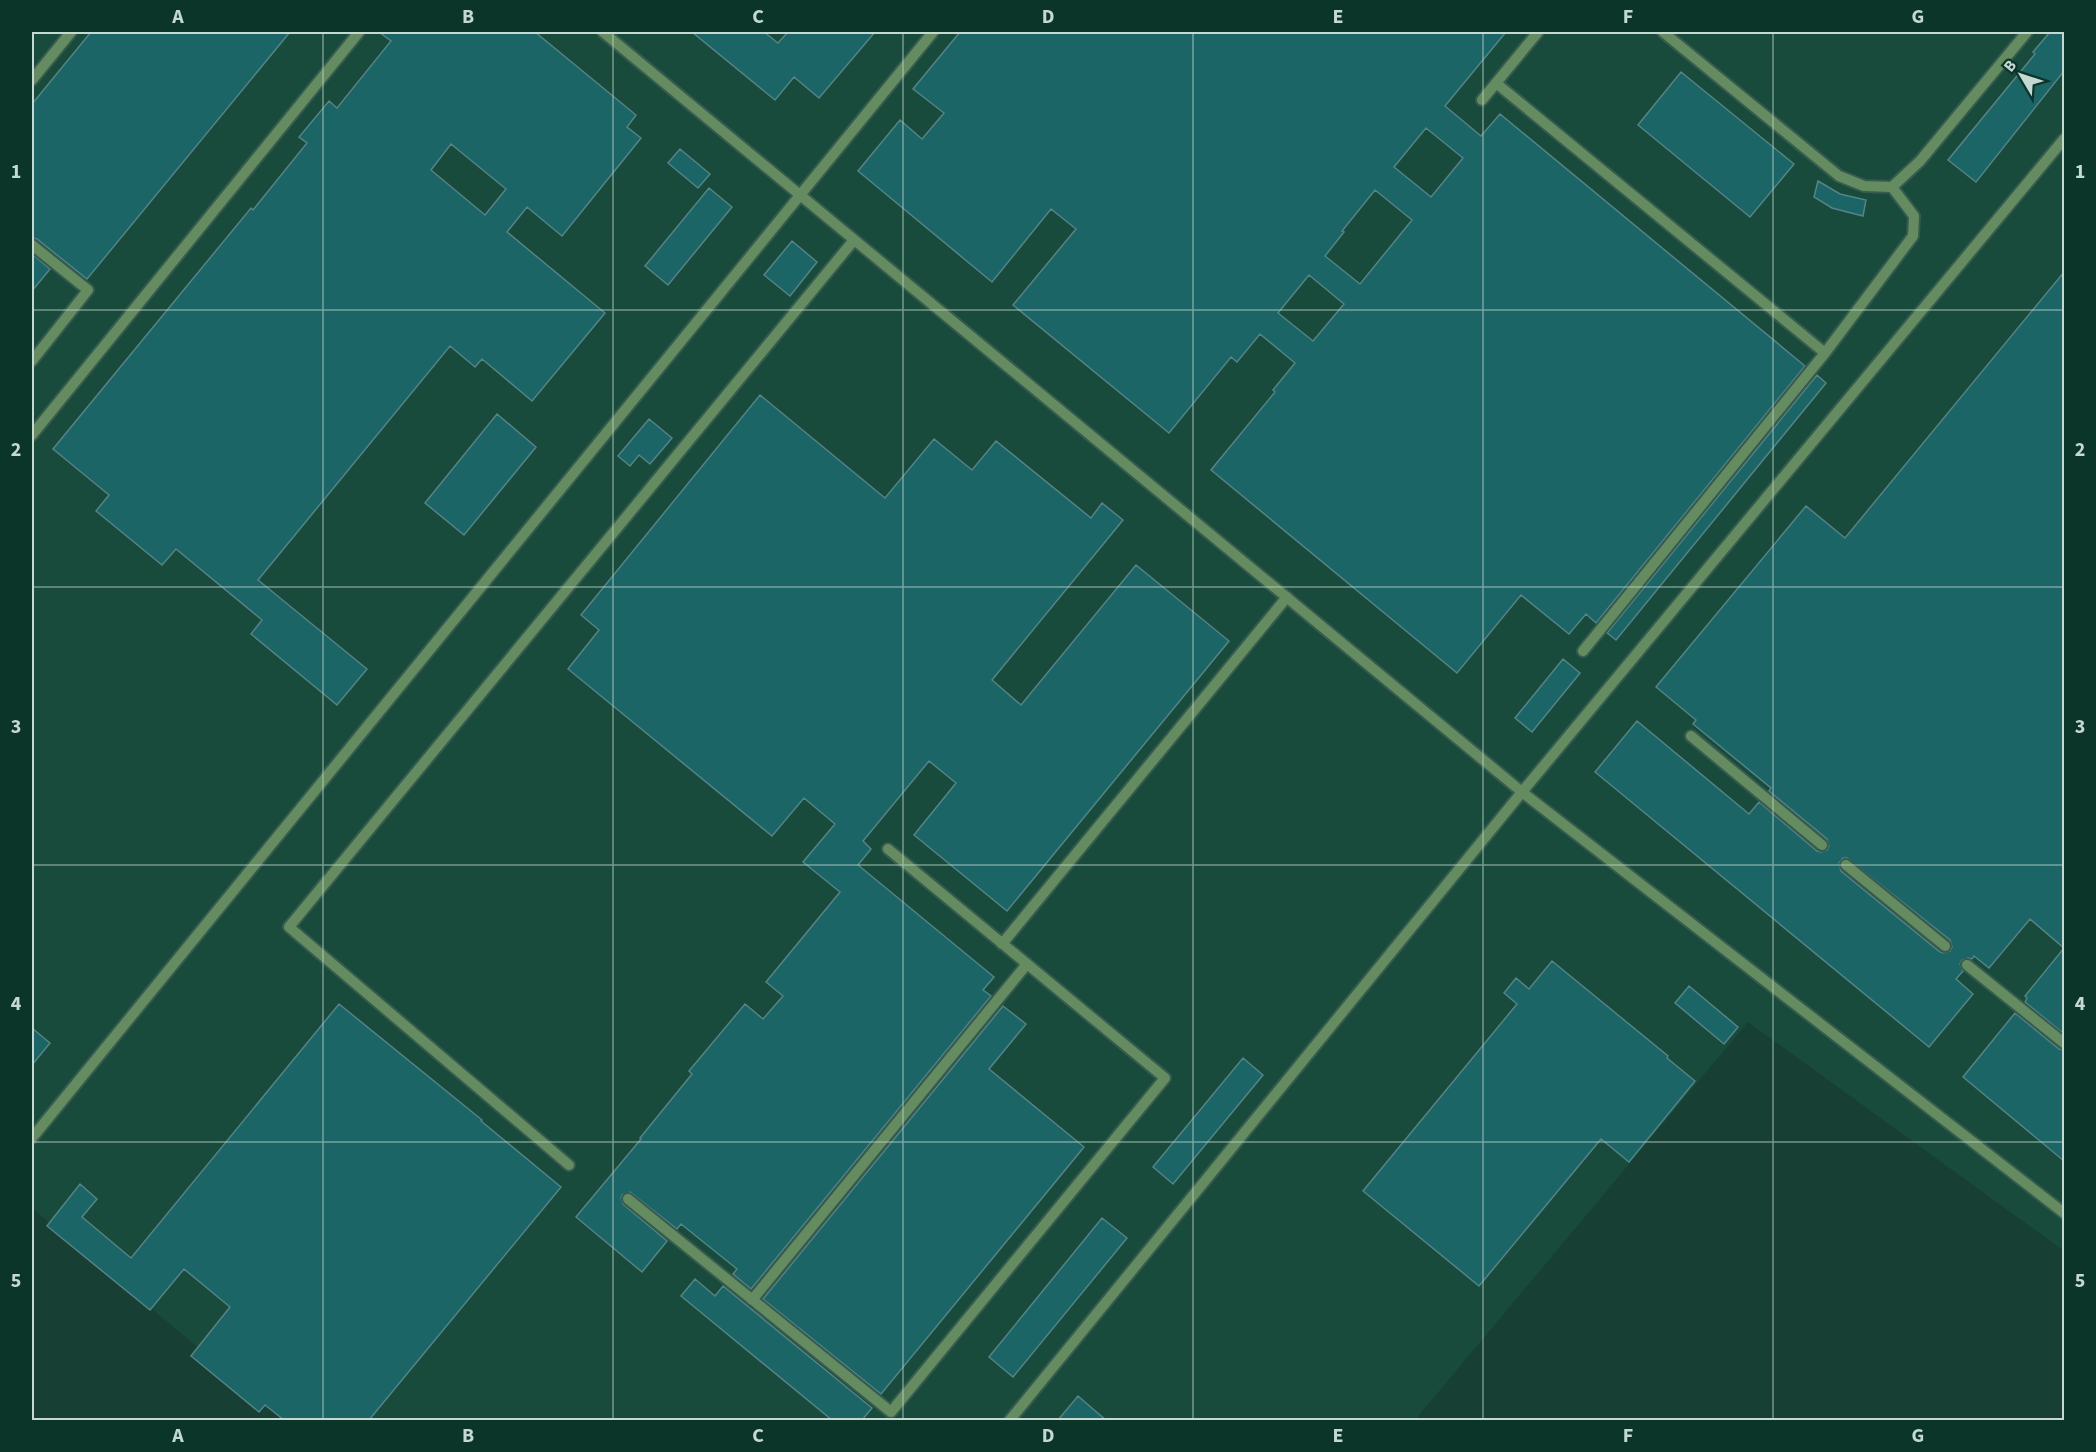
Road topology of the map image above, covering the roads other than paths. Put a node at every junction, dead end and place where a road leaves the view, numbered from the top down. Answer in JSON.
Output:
{"nodes":[{"id":1,"x":71,"y":32,"type":"edge"},
{"id":2,"x":359,"y":32,"type":"edge"},
{"id":3,"x":603,"y":32,"type":"edge"},
{"id":4,"x":933,"y":32,"type":"edge"},
{"id":5,"x":1538,"y":32,"type":"edge"},
{"id":6,"x":1663,"y":32,"type":"edge"},
{"id":7,"x":2027,"y":32,"type":"edge"},
{"id":8,"x":32,"y":80,"type":"edge"},
{"id":9,"x":1496,"y":83,"type":"junction"},
{"id":10,"x":1482,"y":100,"type":"dead end"},
{"id":11,"x":2064,"y":139,"type":"edge"},
{"id":12,"x":1892,"y":186,"type":"junction"},
{"id":13,"x":800,"y":195,"type":"junction"},
{"id":14,"x":854,"y":240,"type":"junction"},
{"id":15,"x":32,"y":245,"type":"edge"},
{"id":16,"x":1825,"y":353,"type":"junction"},
{"id":17,"x":32,"y":361,"type":"edge"},
{"id":18,"x":32,"y":435,"type":"edge"},
{"id":19,"x":1287,"y":597,"type":"junction"},
{"id":20,"x":1583,"y":651,"type":"dead end"},
{"id":21,"x":1691,"y":736,"type":"dead end"},
{"id":22,"x":1522,"y":792,"type":"junction"},
{"id":23,"x":1822,"y":846,"type":"dead end"},
{"id":24,"x":888,"y":849,"type":"dead end"},
{"id":25,"x":1846,"y":865,"type":"dead end"},
{"id":26,"x":1002,"y":944,"type":"junction"},
{"id":27,"x":1945,"y":946,"type":"dead end"},
{"id":28,"x":1027,"y":964,"type":"junction"},
{"id":29,"x":1967,"y":965,"type":"dead end"},
{"id":30,"x":2064,"y":1043,"type":"edge"},
{"id":31,"x":32,"y":1138,"type":"edge"},
{"id":32,"x":569,"y":1165,"type":"dead end"},
{"id":33,"x":628,"y":1199,"type":"dead end"},
{"id":34,"x":2064,"y":1214,"type":"edge"},
{"id":35,"x":752,"y":1300,"type":"junction"},
{"id":36,"x":1010,"y":1420,"type":"edge"}],
"edges":[{"from":1,"to":8,"type":"lane"},
{"from":2,"to":18,"type":"lane"},
{"from":3,"to":13,"type":"lane"},
{"from":4,"to":13,"type":"lane"},
{"from":5,"to":9,"type":"lane"},
{"from":6,"to":12,"type":"lane"},
{"from":7,"to":12,"type":"lane"},
{"from":9,"to":10,"type":"lane"},
{"from":9,"to":16,"type":"lane"},
{"from":11,"to":22,"type":"lane"},
{"from":12,"to":16,"type":"lane"},
{"from":13,"to":14,"type":"lane"},
{"from":13,"to":31,"type":"lane"},
{"from":14,"to":19,"type":"lane"},
{"from":14,"to":32,"type":"lane"},
{"from":15,"to":17,"type":"lane"},
{"from":16,"to":20,"type":"lane"},
{"from":19,"to":22,"type":"lane"},
{"from":19,"to":26,"type":"lane"},
{"from":21,"to":23,"type":"lane"},
{"from":22,"to":34,"type":"lane"},
{"from":22,"to":36,"type":"lane"},
{"from":24,"to":26,"type":"lane"},
{"from":25,"to":27,"type":"lane"},
{"from":26,"to":28,"type":"lane"},
{"from":28,"to":35,"type":"lane"},
{"from":28,"to":35,"type":"lane"},
{"from":29,"to":30,"type":"lane"},
{"from":33,"to":35,"type":"lane"}]}
